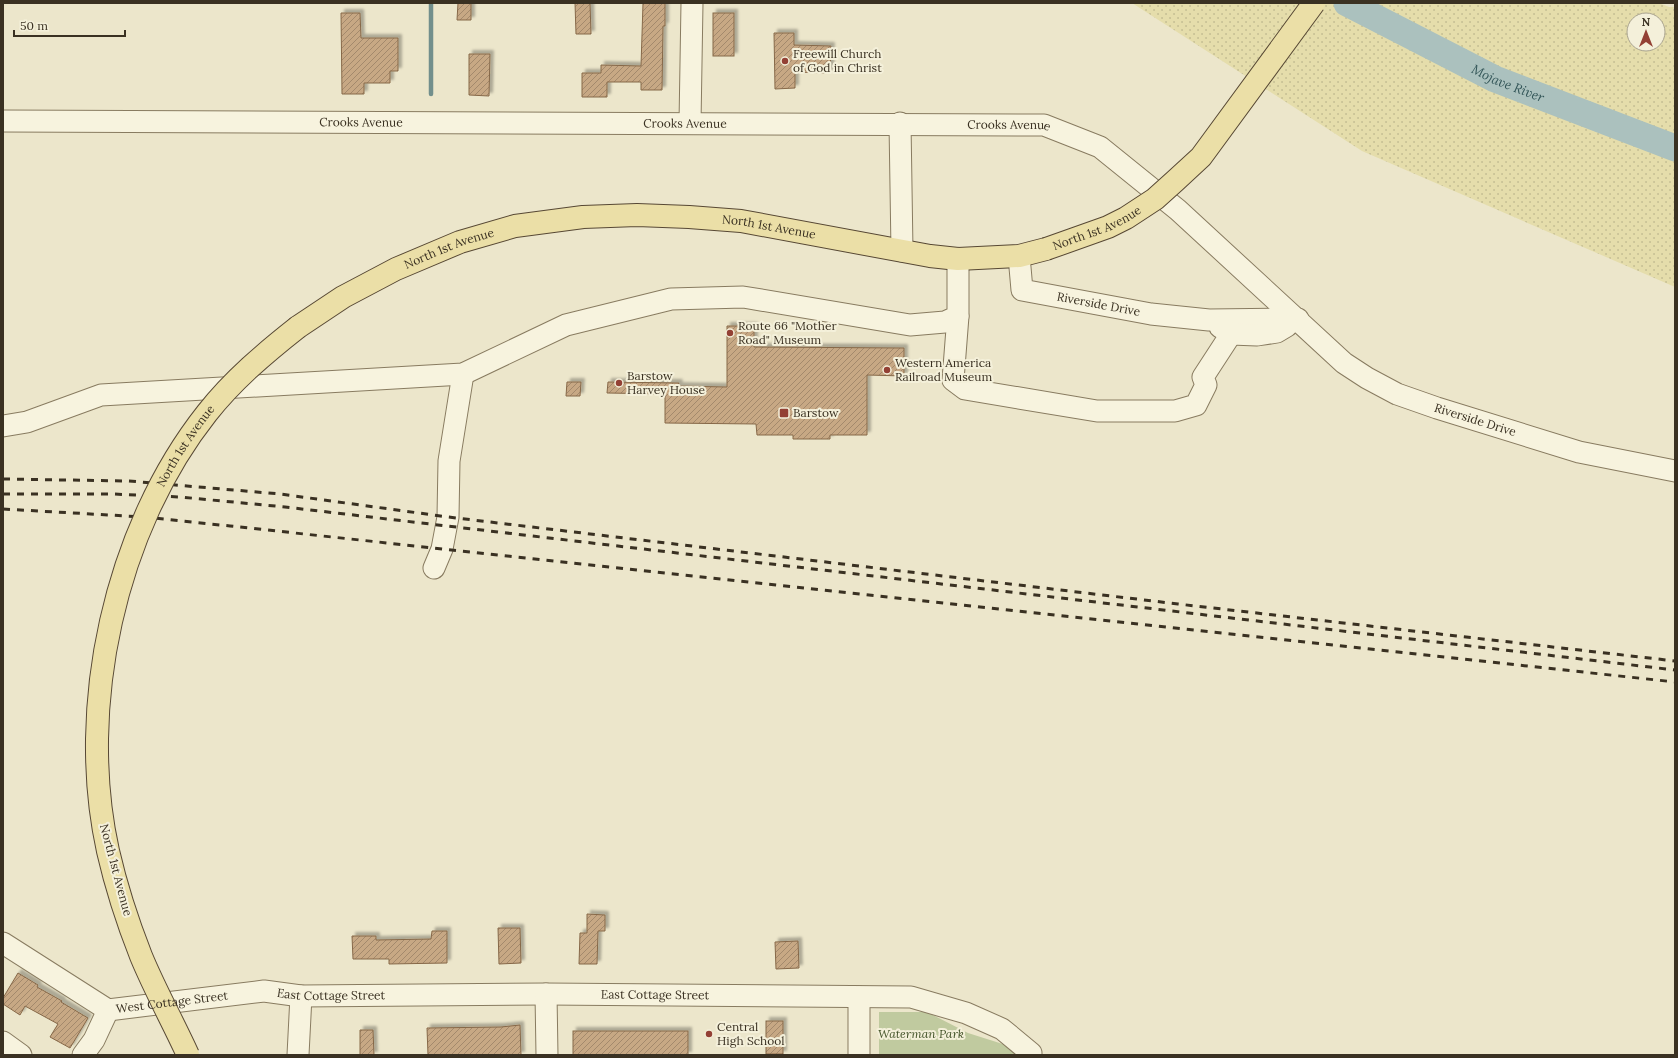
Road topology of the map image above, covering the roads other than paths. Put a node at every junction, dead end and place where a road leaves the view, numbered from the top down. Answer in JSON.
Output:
{"nodes":[{"id":1,"x":692,"y":3,"type":"edge"},
{"id":2,"x":1314,"y":3,"type":"edge"},
{"id":3,"x":3,"y":121,"type":"edge"},
{"id":4,"x":690,"y":123,"type":"junction"},
{"id":5,"x":900,"y":123,"type":"junction"},
{"id":6,"x":902,"y":250,"type":"junction"},
{"id":7,"x":1019,"y":256,"type":"junction"},
{"id":8,"x":958,"y":259,"type":"junction"},
{"id":9,"x":958,"y":316,"type":"junction"},
{"id":10,"x":1298,"y":319,"type":"junction"},
{"id":11,"x":1209,"y":320,"type":"junction"},
{"id":12,"x":1231,"y":334,"type":"junction"},
{"id":13,"x":463,"y":374,"type":"junction"},
{"id":14,"x":3,"y":426,"type":"edge"},
{"id":15,"x":1675,"y":471,"type":"edge"},
{"id":16,"x":434,"y":568,"type":"dead end"},
{"id":17,"x":3,"y":943,"type":"edge"},
{"id":18,"x":264,"y":991,"type":"joint"},
{"id":19,"x":546,"y":994,"type":"junction"},
{"id":20,"x":301,"y":996,"type":"junction"},
{"id":21,"x":859,"y":997,"type":"junction"},
{"id":22,"x":108,"y":1010,"type":"junction"},
{"id":23,"x":3,"y":1042,"type":"edge"},
{"id":24,"x":1031,"y":1054,"type":"edge"},
{"id":25,"x":21,"y":1055,"type":"edge"},
{"id":26,"x":83,"y":1055,"type":"edge"},
{"id":27,"x":188,"y":1055,"type":"edge"},
{"id":28,"x":298,"y":1055,"type":"edge"},
{"id":29,"x":547,"y":1055,"type":"edge"},
{"id":30,"x":859,"y":1055,"type":"edge"}],
"edges":[{"from":1,"to":4,"type":"street"},
{"from":2,"to":7,"type":"main road","name":"North 1st Avenue","bridge":true},
{"from":3,"to":4,"type":"street","name":"Crooks Avenue"},
{"from":4,"to":5,"type":"street","name":"Crooks Avenue"},
{"from":5,"to":6,"type":"street"},
{"from":5,"to":10,"type":"street","name":"Crooks Avenue"},
{"from":6,"to":8,"type":"main road","name":"North 1st Avenue"},
{"from":6,"to":27,"type":"main road","name":"North 1st Avenue","bridge":true},
{"from":7,"to":8,"type":"main road","name":"North 1st Avenue"},
{"from":7,"to":11,"type":"street","name":"Riverside Drive"},
{"from":8,"to":9,"type":"street"},
{"from":9,"to":12,"type":"street"},
{"from":9,"to":13,"type":"street"},
{"from":10,"to":11,"type":"street","name":"Riverside Drive"},
{"from":10,"to":12,"type":"street"},
{"from":10,"to":15,"type":"street","name":"Riverside Drive"},
{"from":11,"to":12,"type":"street","name":"Riverside Drive"},
{"from":13,"to":14,"type":"street"},
{"from":13,"to":16,"type":"street"},
{"from":17,"to":22,"type":"street","name":"West Cottage Street"},
{"from":18,"to":20,"type":"street","name":"East Cottage Street"},
{"from":18,"to":22,"type":"street","name":"West Cottage Street"},
{"from":19,"to":20,"type":"street","name":"East Cottage Street"},
{"from":19,"to":21,"type":"street","name":"East Cottage Street"},
{"from":19,"to":29,"type":"street"},
{"from":20,"to":28,"type":"street"},
{"from":21,"to":24,"type":"street","name":"East Cottage Street"},
{"from":21,"to":30,"type":"street"},
{"from":22,"to":26,"type":"street"},
{"from":23,"to":25,"type":"street"}]}
